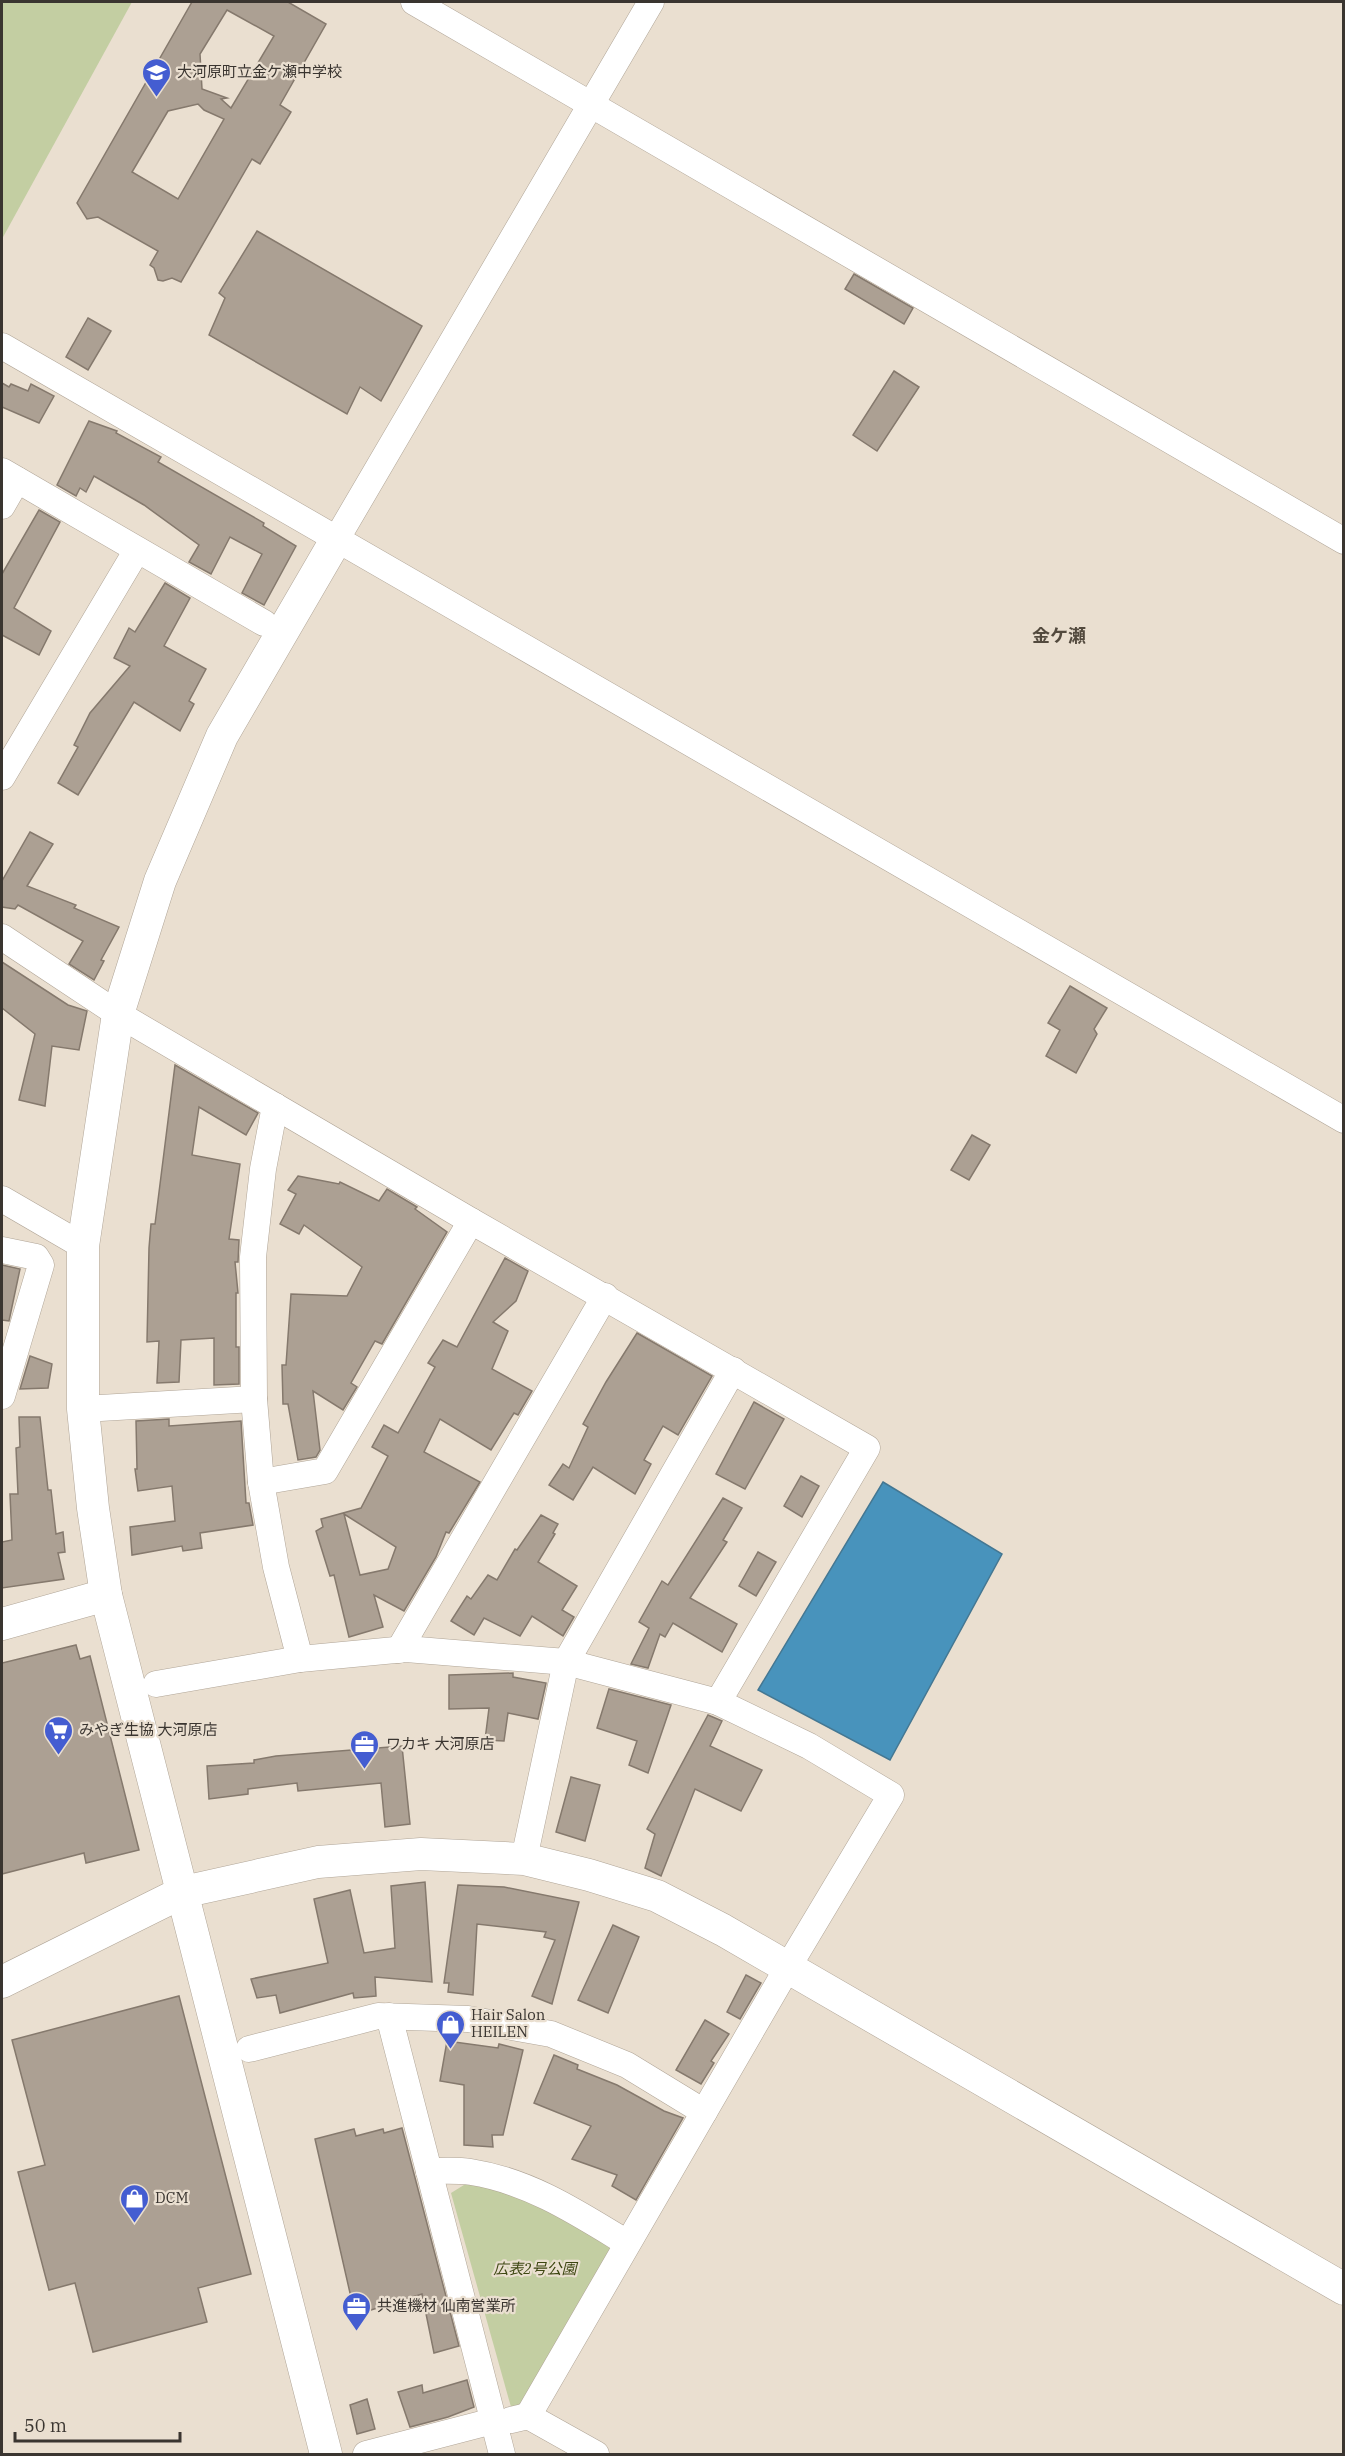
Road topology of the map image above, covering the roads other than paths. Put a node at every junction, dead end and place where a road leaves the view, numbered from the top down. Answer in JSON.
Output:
{"nodes":[{"id":1,"x":414,"y":2,"type":"edge"},
{"id":2,"x":651,"y":2,"type":"edge"},
{"id":3,"x":591,"y":104,"type":"junction"},
{"id":4,"x":2,"y":346,"type":"edge"},
{"id":5,"x":9,"y":476,"type":"edge"},
{"id":6,"x":2,"y":506,"type":"edge"},
{"id":7,"x":336,"y":540,"type":"junction"},
{"id":8,"x":1344,"y":541,"type":"edge"},
{"id":9,"x":136,"y":550,"type":"junction"},
{"id":10,"x":264,"y":623,"type":"dead end"},
{"id":11,"x":2,"y":777,"type":"edge"},
{"id":12,"x":2,"y":937,"type":"edge"},
{"id":13,"x":118,"y":1014,"type":"junction"},
{"id":14,"x":275,"y":1106,"type":"junction"},
{"id":15,"x":1344,"y":1119,"type":"edge"},
{"id":16,"x":2,"y":1199,"type":"edge"},
{"id":17,"x":471,"y":1221,"type":"junction"},
{"id":18,"x":52,"y":1228,"type":"junction"},
{"id":19,"x":83,"y":1246,"type":"junction"},
{"id":20,"x":2,"y":1250,"type":"edge"},
{"id":21,"x":36,"y":1257,"type":"junction"},
{"id":22,"x":605,"y":1296,"type":"junction"},
{"id":23,"x":733,"y":1370,"type":"junction"},
{"id":24,"x":2,"y":1396,"type":"edge"},
{"id":25,"x":254,"y":1400,"type":"junction"},
{"id":26,"x":83,"y":1409,"type":"junction"},
{"id":27,"x":261,"y":1482,"type":"junction"},
{"id":28,"x":106,"y":1595,"type":"junction"},
{"id":29,"x":2,"y":1624,"type":"edge"},
{"id":30,"x":399,"y":1650,"type":"junction"},
{"id":31,"x":300,"y":1659,"type":"junction"},
{"id":32,"x":566,"y":1662,"type":"junction"},
{"id":33,"x":156,"y":1684,"type":"dead end"},
{"id":34,"x":718,"y":1702,"type":"junction"},
{"id":35,"x":524,"y":1859,"type":"junction"},
{"id":36,"x":183,"y":1892,"type":"junction"},
{"id":37,"x":788,"y":1967,"type":"junction"},
{"id":38,"x":2,"y":1982,"type":"edge"},
{"id":39,"x":389,"y":2016,"type":"junction"},
{"id":40,"x":249,"y":2049,"type":"dead end"},
{"id":41,"x":704,"y":2112,"type":"junction"},
{"id":42,"x":429,"y":2171,"type":"junction"},
{"id":43,"x":627,"y":2243,"type":"junction"},
{"id":44,"x":1344,"y":2289,"type":"edge"},
{"id":45,"x":528,"y":2416,"type":"junction"},
{"id":46,"x":493,"y":2423,"type":"junction"},
{"id":47,"x":326,"y":2454,"type":"edge"},
{"id":48,"x":366,"y":2454,"type":"edge"},
{"id":49,"x":502,"y":2454,"type":"edge"},
{"id":50,"x":596,"y":2454,"type":"edge"}],
"edges":[{"from":1,"to":3,"type":"street"},
{"from":2,"to":3,"type":"street"},
{"from":3,"to":7,"type":"street"},
{"from":3,"to":8,"type":"street"},
{"from":4,"to":7,"type":"street"},
{"from":5,"to":6,"type":"street"},
{"from":5,"to":9,"type":"street"},
{"from":7,"to":13,"type":"street"},
{"from":7,"to":15,"type":"street"},
{"from":9,"to":10,"type":"street"},
{"from":9,"to":11,"type":"street"},
{"from":12,"to":13,"type":"street"},
{"from":13,"to":14,"type":"street"},
{"from":13,"to":19,"type":"street"},
{"from":14,"to":17,"type":"street"},
{"from":14,"to":25,"type":"street"},
{"from":16,"to":18,"type":"street"},
{"from":17,"to":22,"type":"street"},
{"from":17,"to":27,"type":"street"},
{"from":18,"to":19,"type":"street"},
{"from":18,"to":21,"type":"street"},
{"from":19,"to":26,"type":"street"},
{"from":20,"to":21,"type":"street"},
{"from":21,"to":24,"type":"street"},
{"from":22,"to":23,"type":"street"},
{"from":22,"to":30,"type":"street"},
{"from":23,"to":32,"type":"street"},
{"from":23,"to":34,"type":"street"},
{"from":25,"to":26,"type":"street"},
{"from":25,"to":27,"type":"street"},
{"from":26,"to":28,"type":"street"},
{"from":27,"to":31,"type":"street"},
{"from":28,"to":29,"type":"street"},
{"from":28,"to":36,"type":"street"},
{"from":30,"to":31,"type":"street"},
{"from":30,"to":32,"type":"street"},
{"from":31,"to":33,"type":"street"},
{"from":32,"to":34,"type":"street"},
{"from":32,"to":35,"type":"street"},
{"from":34,"to":37,"type":"street"},
{"from":35,"to":36,"type":"street"},
{"from":35,"to":37,"type":"street"},
{"from":36,"to":38,"type":"street"},
{"from":36,"to":47,"type":"street"},
{"from":37,"to":41,"type":"street"},
{"from":37,"to":44,"type":"street"},
{"from":39,"to":40,"type":"street"},
{"from":39,"to":41,"type":"street"},
{"from":39,"to":42,"type":"street"},
{"from":41,"to":43,"type":"street"},
{"from":42,"to":43,"type":"street"},
{"from":42,"to":46,"type":"street"},
{"from":43,"to":45,"type":"street"},
{"from":45,"to":46,"type":"street"},
{"from":45,"to":50,"type":"street"},
{"from":46,"to":48,"type":"street"},
{"from":46,"to":49,"type":"street"}]}
